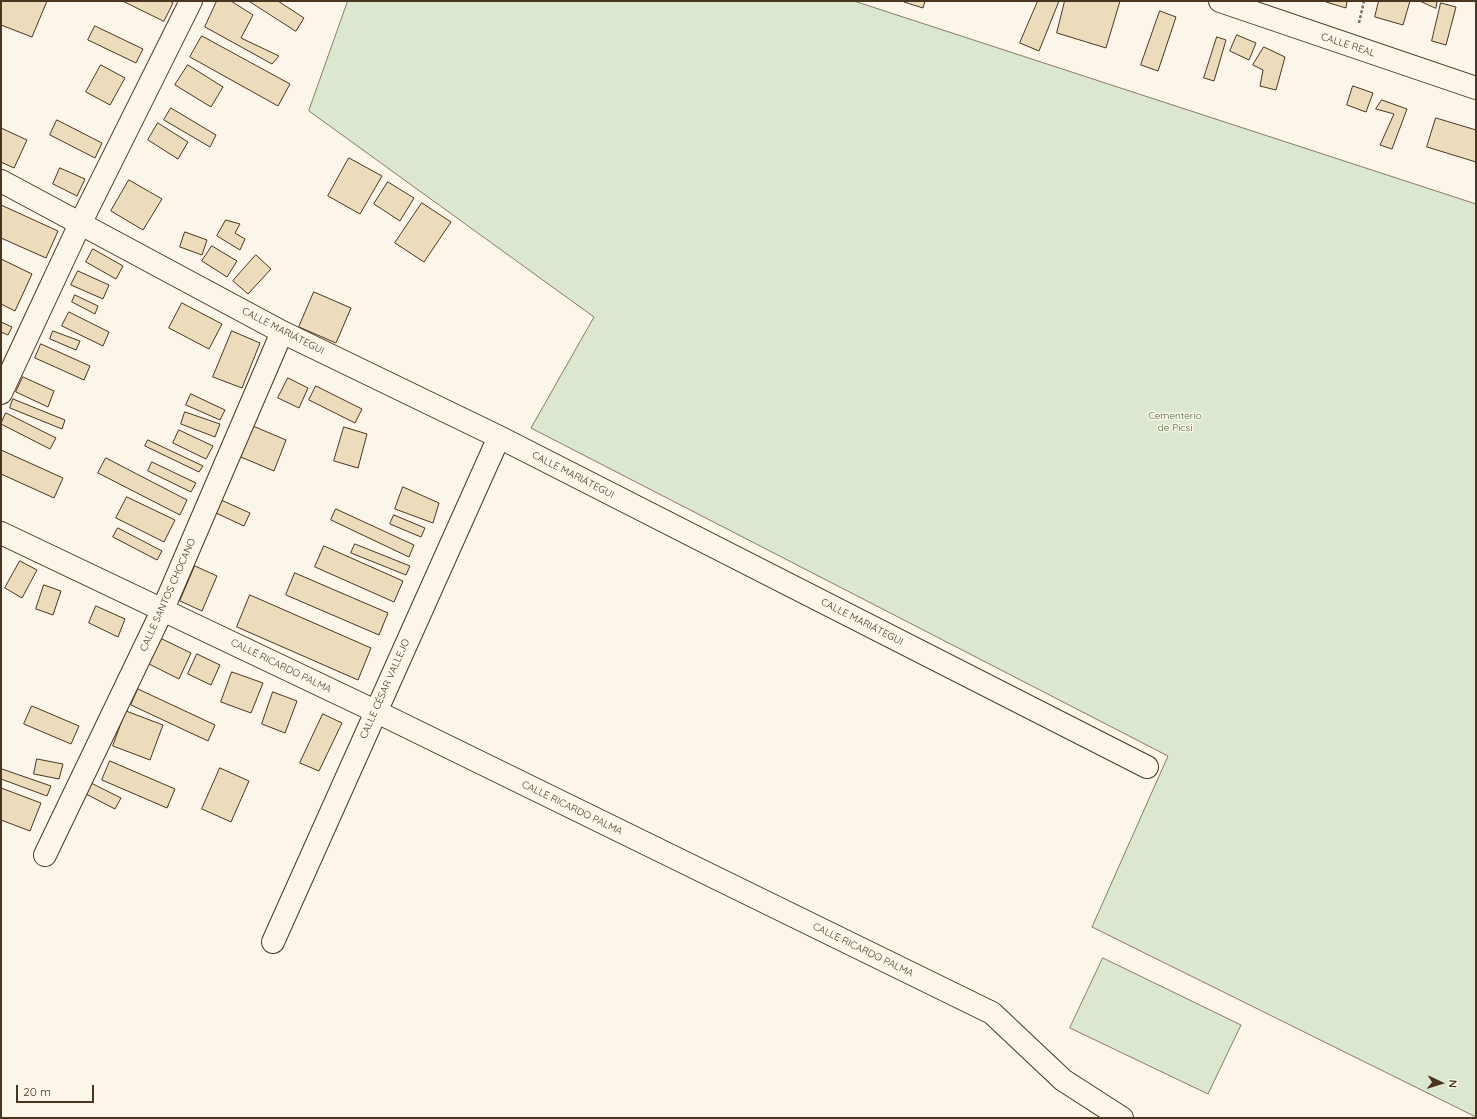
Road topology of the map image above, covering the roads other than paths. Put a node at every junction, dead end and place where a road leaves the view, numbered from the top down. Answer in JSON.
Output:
{"nodes":[{"id":1,"x":191,"y":1,"type":"edge"},
{"id":2,"x":1220,"y":1,"type":"edge"},
{"id":3,"x":1476,"y":88,"type":"edge"},
{"id":4,"x":1,"y":181,"type":"edge"},
{"id":5,"x":80,"y":224,"type":"junction"},
{"id":6,"x":282,"y":332,"type":"junction"},
{"id":7,"x":1,"y":393,"type":"edge"},
{"id":8,"x":499,"y":437,"type":"junction"},
{"id":9,"x":1,"y":533,"type":"edge"},
{"id":10,"x":163,"y":609,"type":"junction"},
{"id":11,"x":375,"y":711,"type":"junction"},
{"id":12,"x":1146,"y":767,"type":"dead end"},
{"id":13,"x":45,"y":855,"type":"dead end"},
{"id":14,"x":272,"y":942,"type":"dead end"},
{"id":15,"x":1122,"y":1118,"type":"edge"}],
"edges":[{"from":1,"to":5,"type":"street"},
{"from":2,"to":3,"type":"street","name":"CALLE REAL"},
{"from":4,"to":5,"type":"street","name":"CALLE MARIÁTEGUI"},
{"from":5,"to":6,"type":"street","name":"CALLE MARIÁTEGUI"},
{"from":5,"to":7,"type":"street"},
{"from":6,"to":8,"type":"street","name":"CALLE MARIÁTEGUI"},
{"from":6,"to":10,"type":"street","name":"CALLE SANTOS CHOCANO"},
{"from":8,"to":11,"type":"street","name":"CALLE CÉSAR VALLEJO"},
{"from":8,"to":12,"type":"street","name":"CALLE MARIÁTEGUI"},
{"from":9,"to":10,"type":"street","name":"CALLE RICARDO PALMA"},
{"from":10,"to":11,"type":"street","name":"CALLE RICARDO PALMA"},
{"from":10,"to":13,"type":"street","name":"CALLE SANTOS CHOCANO"},
{"from":11,"to":14,"type":"street","name":"CALLE CÉSAR VALLEJO"},
{"from":11,"to":15,"type":"street","name":"CALLE RICARDO PALMA"}]}
